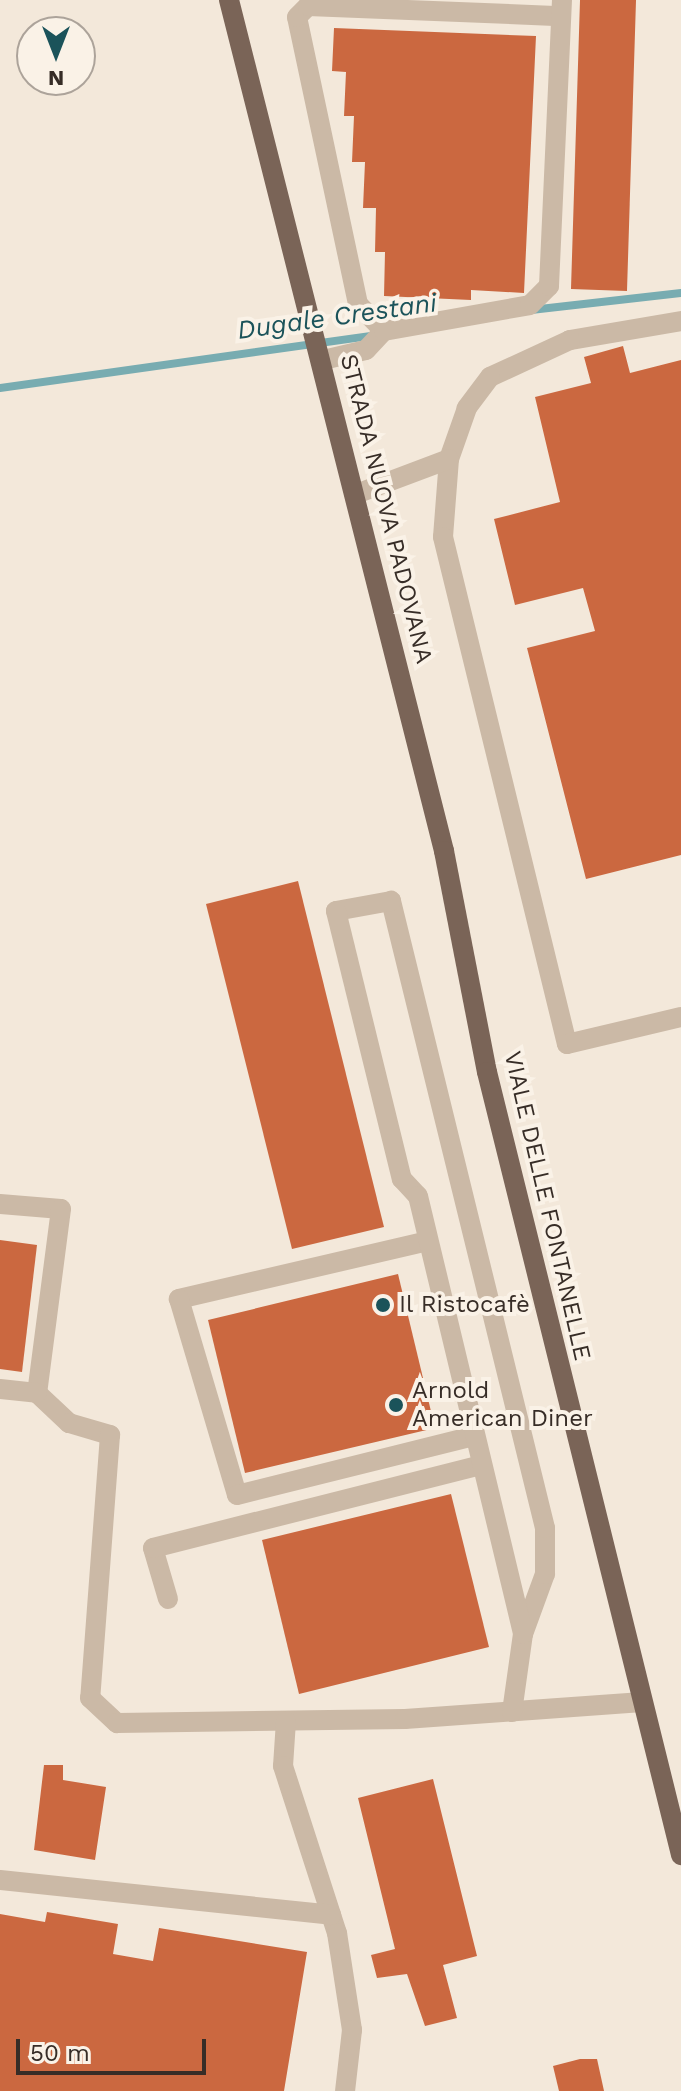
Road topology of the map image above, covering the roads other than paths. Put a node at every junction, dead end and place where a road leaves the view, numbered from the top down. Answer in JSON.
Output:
{"nodes":[{"id":1,"x":229,"y":0,"type":"edge"},
{"id":2,"x":562,"y":8,"type":"edge"},
{"id":3,"x":681,"y":321,"type":"edge"},
{"id":4,"x":384,"y":331,"type":"junction"},
{"id":5,"x":323,"y":360,"type":"junction"},
{"id":6,"x":449,"y":459,"type":"junction"},
{"id":7,"x":356,"y":494,"type":"junction"},
{"id":8,"x":407,"y":706,"type":"joint"},
{"id":9,"x":681,"y":1017,"type":"edge"},
{"id":10,"x":0,"y":1204,"type":"edge"},
{"id":11,"x":428,"y":1241,"type":"junction"},
{"id":12,"x":0,"y":1389,"type":"edge"},
{"id":13,"x":37,"y":1393,"type":"junction"},
{"id":14,"x":474,"y":1436,"type":"junction"},
{"id":15,"x":481,"y":1465,"type":"junction"},
{"id":16,"x":168,"y":1599,"type":"dead end"},
{"id":17,"x":523,"y":1634,"type":"junction"},
{"id":18,"x":642,"y":1702,"type":"junction"},
{"id":19,"x":512,"y":1712,"type":"junction"},
{"id":20,"x":286,"y":1721,"type":"junction"},
{"id":21,"x":681,"y":1855,"type":"edge"},
{"id":22,"x":0,"y":1880,"type":"edge"},
{"id":23,"x":331,"y":1915,"type":"junction"},
{"id":24,"x":345,"y":2091,"type":"edge"}],
"edges":[{"from":1,"to":5,"type":"main road","name":"STRADA NUOVA PADOVANA"},
{"from":2,"to":4,"type":"lane"},
{"from":2,"to":4,"type":"lane"},
{"from":3,"to":6,"type":"lane"},
{"from":4,"to":5,"type":"lane"},
{"from":5,"to":7,"type":"main road","name":"STRADA NUOVA PADOVANA"},
{"from":6,"to":7,"type":"lane"},
{"from":6,"to":9,"type":"lane"},
{"from":7,"to":8,"type":"main road","name":"STRADA NUOVA PADOVANA"},
{"from":8,"to":18,"type":"main road","name":"VIALE DELLE FONTANELLE"},
{"from":10,"to":13,"type":"lane"},
{"from":11,"to":14,"type":"lane"},
{"from":11,"to":14,"type":"lane"},
{"from":11,"to":17,"type":"lane"},
{"from":12,"to":13,"type":"lane"},
{"from":13,"to":20,"type":"lane"},
{"from":14,"to":15,"type":"lane"},
{"from":15,"to":16,"type":"lane"},
{"from":15,"to":17,"type":"lane"},
{"from":17,"to":19,"type":"lane"},
{"from":18,"to":19,"type":"lane"},
{"from":18,"to":21,"type":"main road","name":"VIALE DELLE FONTANELLE"},
{"from":19,"to":20,"type":"lane"},
{"from":20,"to":23,"type":"lane"},
{"from":22,"to":23,"type":"lane"},
{"from":23,"to":24,"type":"lane"}]}
